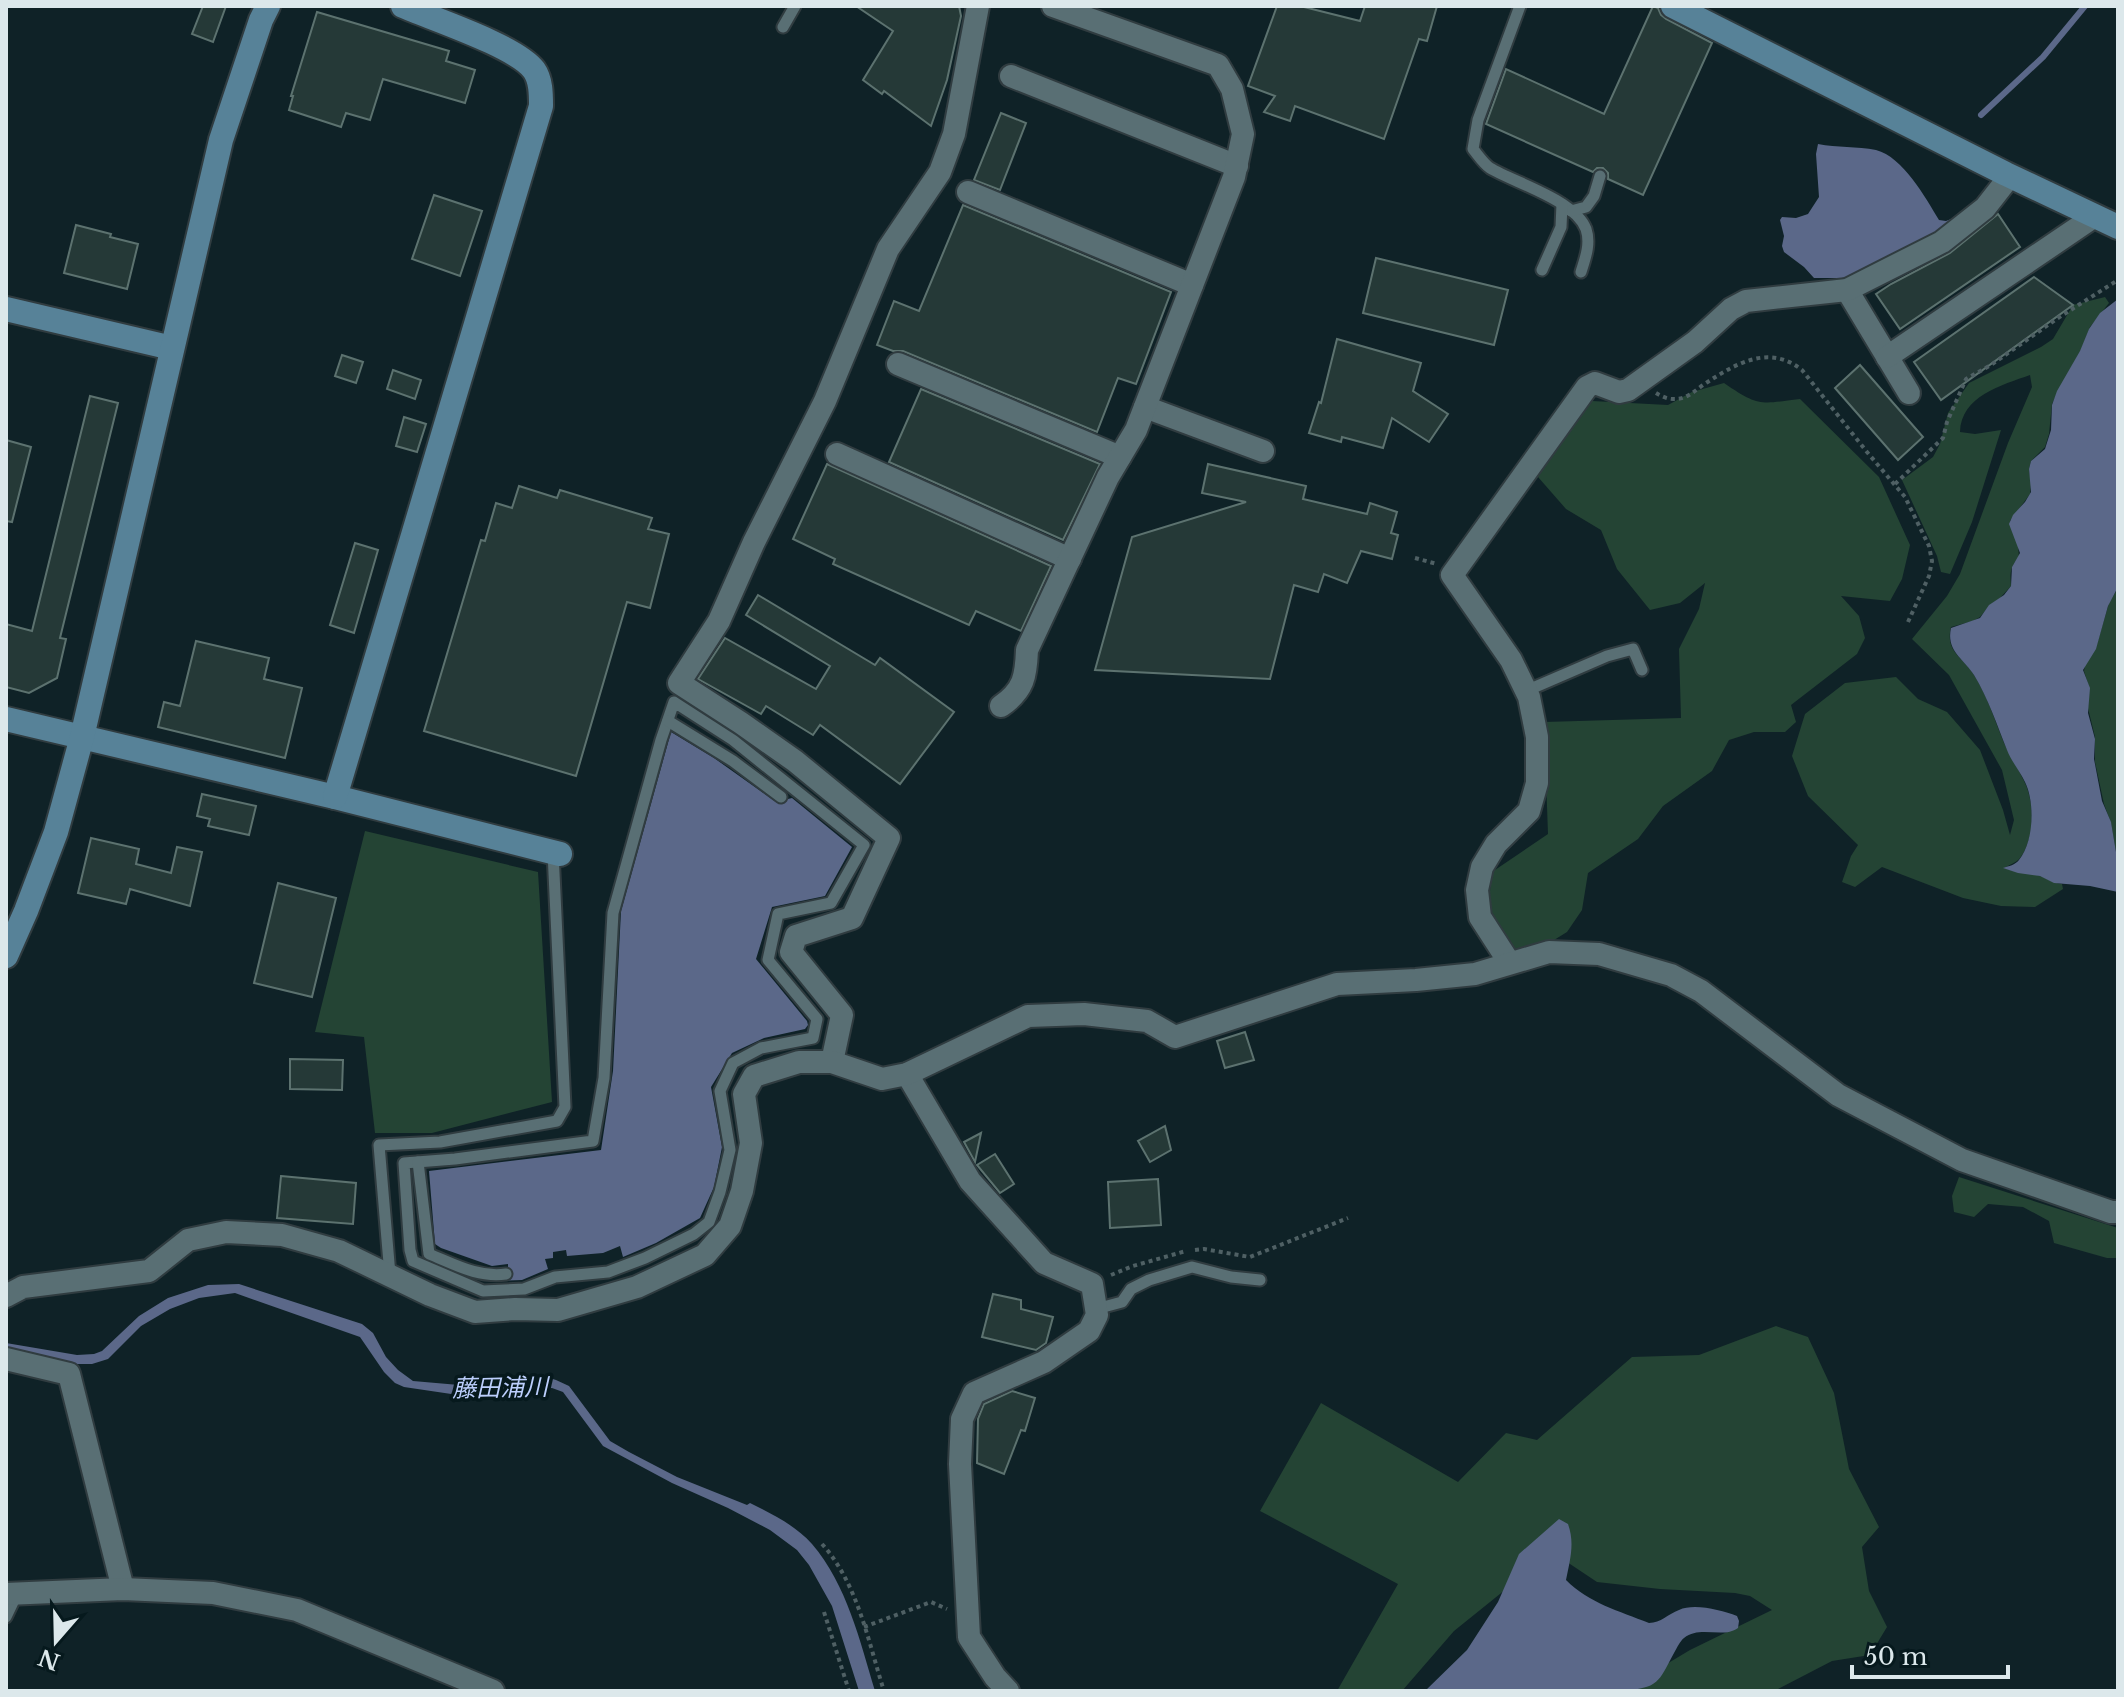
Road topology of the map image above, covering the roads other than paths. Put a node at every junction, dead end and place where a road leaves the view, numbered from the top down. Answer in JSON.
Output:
{"nodes":[{"id":1,"x":268,"y":6,"type":"edge"},
{"id":2,"x":403,"y":6,"type":"edge"},
{"id":3,"x":795,"y":6,"type":"edge"},
{"id":4,"x":978,"y":6,"type":"edge"},
{"id":5,"x":1053,"y":6,"type":"edge"},
{"id":6,"x":1520,"y":6,"type":"edge"},
{"id":7,"x":1673,"y":6,"type":"edge"},
{"id":8,"x":783,"y":27,"type":"dead end"},
{"id":9,"x":1011,"y":76,"type":"dead end"},
{"id":10,"x":1237,"y":166,"type":"junction"},
{"id":11,"x":1600,"y":176,"type":"dead end"},
{"id":12,"x":2010,"y":176,"type":"junction"},
{"id":13,"x":968,"y":192,"type":"dead end"},
{"id":14,"x":1566,"y":207,"type":"junction"},
{"id":15,"x":2095,"y":216,"type":"junction"},
{"id":16,"x":2118,"y":227,"type":"edge"},
{"id":17,"x":1542,"y":270,"type":"dead end"},
{"id":18,"x":1581,"y":272,"type":"dead end"},
{"id":19,"x":1192,"y":285,"type":"junction"},
{"id":20,"x":1847,"y":290,"type":"junction"},
{"id":21,"x":6,"y":309,"type":"edge"},
{"id":22,"x":172,"y":348,"type":"junction"},
{"id":23,"x":1887,"y":357,"type":"junction"},
{"id":24,"x":898,"y":364,"type":"dead end"},
{"id":25,"x":1909,"y":393,"type":"dead end"},
{"id":26,"x":1145,"y":407,"type":"junction"},
{"id":27,"x":1263,"y":451,"type":"dead end"},
{"id":28,"x":837,"y":454,"type":"dead end"},
{"id":29,"x":1120,"y":457,"type":"junction"},
{"id":30,"x":1070,"y":559,"type":"junction"},
{"id":31,"x":1642,"y":670,"type":"dead end"},
{"id":32,"x":1526,"y":691,"type":"junction"},
{"id":33,"x":1001,"y":706,"type":"dead end"},
{"id":34,"x":6,"y":719,"type":"edge"},
{"id":35,"x":668,"y":721,"type":"junction"},
{"id":36,"x":82,"y":737,"type":"junction"},
{"id":37,"x":335,"y":797,"type":"junction"},
{"id":38,"x":781,"y":797,"type":"dead end"},
{"id":39,"x":556,"y":853,"type":"joint"},
{"id":40,"x":6,"y":956,"type":"edge"},
{"id":41,"x":1509,"y":962,"type":"junction"},
{"id":42,"x":832,"y":1062,"type":"junction"},
{"id":43,"x":907,"y":1074,"type":"junction"},
{"id":44,"x":418,"y":1162,"type":"junction"},
{"id":45,"x":2118,"y":1212,"type":"edge"},
{"id":46,"x":506,"y":1274,"type":"dead end"},
{"id":47,"x":390,"y":1276,"type":"junction"},
{"id":48,"x":1260,"y":1280,"type":"dead end"},
{"id":49,"x":6,"y":1296,"type":"edge"},
{"id":50,"x":1096,"y":1309,"type":"junction"},
{"id":51,"x":6,"y":1359,"type":"edge"},
{"id":52,"x":123,"y":1589,"type":"junction"},
{"id":53,"x":12,"y":1594,"type":"edge"},
{"id":54,"x":6,"y":1617,"type":"edge"},
{"id":55,"x":493,"y":1691,"type":"edge"},
{"id":56,"x":1008,"y":1691,"type":"edge"}],
"edges":[{"from":1,"to":22,"type":"street"},
{"from":2,"to":37,"type":"street"},
{"from":3,"to":8,"type":"lane"},
{"from":4,"to":42,"type":"street"},
{"from":5,"to":10,"type":"street"},
{"from":6,"to":14,"type":"lane"},
{"from":7,"to":12,"type":"street"},
{"from":9,"to":10,"type":"street"},
{"from":10,"to":19,"type":"street"},
{"from":11,"to":14,"type":"lane"},
{"from":12,"to":15,"type":"street"},
{"from":12,"to":20,"type":"street"},
{"from":13,"to":19,"type":"street"},
{"from":14,"to":17,"type":"lane"},
{"from":14,"to":18,"type":"lane"},
{"from":15,"to":16,"type":"street"},
{"from":15,"to":23,"type":"street"},
{"from":19,"to":26,"type":"street"},
{"from":20,"to":23,"type":"street"},
{"from":20,"to":32,"type":"street"},
{"from":21,"to":22,"type":"street"},
{"from":22,"to":36,"type":"street"},
{"from":23,"to":25,"type":"street"},
{"from":24,"to":29,"type":"street"},
{"from":26,"to":27,"type":"street"},
{"from":26,"to":29,"type":"street"},
{"from":28,"to":30,"type":"street"},
{"from":29,"to":30,"type":"street"},
{"from":30,"to":33,"type":"street"},
{"from":31,"to":32,"type":"lane"},
{"from":32,"to":41,"type":"street"},
{"from":34,"to":36,"type":"street"},
{"from":35,"to":38,"type":"lane"},
{"from":35,"to":44,"type":"lane"},
{"from":35,"to":44,"type":"lane"},
{"from":36,"to":37,"type":"street"},
{"from":36,"to":40,"type":"street"},
{"from":37,"to":39,"type":"street"},
{"from":39,"to":47,"type":"lane"},
{"from":41,"to":43,"type":"street"},
{"from":41,"to":45,"type":"street"},
{"from":42,"to":43,"type":"street"},
{"from":42,"to":47,"type":"street"},
{"from":43,"to":50,"type":"street"},
{"from":44,"to":46,"type":"lane"},
{"from":47,"to":49,"type":"street"},
{"from":48,"to":50,"type":"lane"},
{"from":50,"to":56,"type":"street"},
{"from":51,"to":52,"type":"street"},
{"from":52,"to":53,"type":"street"},
{"from":52,"to":55,"type":"street"},
{"from":53,"to":54,"type":"lane"}]}
